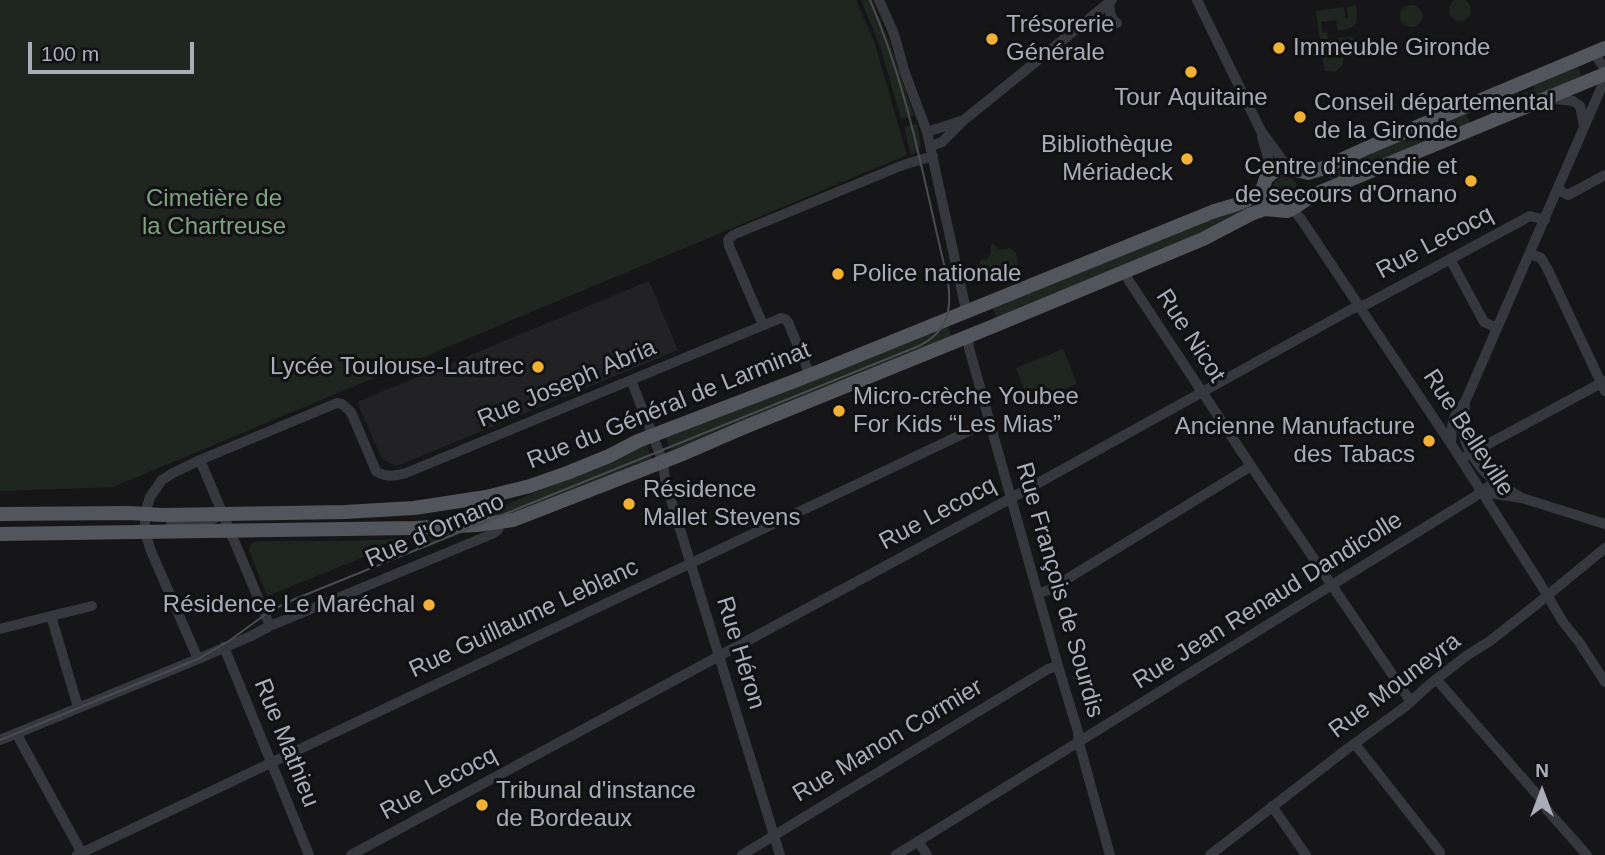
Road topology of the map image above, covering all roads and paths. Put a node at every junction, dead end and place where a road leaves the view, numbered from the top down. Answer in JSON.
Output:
{"nodes":[{"id":1,"x":879,"y":0,"type":"edge"},
{"id":2,"x":1110,"y":0,"type":"edge"},
{"id":3,"x":1198,"y":0,"type":"edge"},
{"id":4,"x":1117,"y":23,"type":"dead end"},
{"id":5,"x":1600,"y":50,"type":"edge"},
{"id":6,"x":1605,"y":72,"type":"edge"},
{"id":7,"x":1605,"y":79,"type":"edge"},
{"id":8,"x":1545,"y":98,"type":"junction"},
{"id":9,"x":964,"y":120,"type":"junction"},
{"id":10,"x":1585,"y":128,"type":"junction"},
{"id":11,"x":1261,"y":131,"type":"junction"},
{"id":12,"x":927,"y":132,"type":"junction"},
{"id":13,"x":932,"y":151,"type":"junction"},
{"id":14,"x":1291,"y":169,"type":"junction"},
{"id":15,"x":1604,"y":180,"type":"edge"},
{"id":16,"x":1265,"y":183,"type":"junction"},
{"id":17,"x":1558,"y":190,"type":"junction"},
{"id":18,"x":1297,"y":205,"type":"junction"},
{"id":19,"x":1275,"y":209,"type":"junction"},
{"id":20,"x":1545,"y":220,"type":"junction"},
{"id":21,"x":1531,"y":254,"type":"junction"},
{"id":22,"x":1450,"y":259,"type":"junction"},
{"id":23,"x":1124,"y":271,"type":"junction"},
{"id":24,"x":1359,"y":306,"type":"junction"},
{"id":25,"x":967,"y":311,"type":"junction"},
{"id":26,"x":763,"y":325,"type":"junction"},
{"id":27,"x":1497,"y":328,"type":"junction"},
{"id":28,"x":968,"y":336,"type":"junction"},
{"id":29,"x":810,"y":375,"type":"junction"},
{"id":30,"x":631,"y":380,"type":"junction"},
{"id":31,"x":1604,"y":385,"type":"edge"},
{"id":32,"x":1202,"y":393,"type":"junction"},
{"id":33,"x":1465,"y":402,"type":"junction"},
{"id":34,"x":990,"y":421,"type":"junction"},
{"id":35,"x":653,"y":436,"type":"junction"},
{"id":36,"x":1453,"y":447,"type":"junction"},
{"id":37,"x":1472,"y":454,"type":"junction"},
{"id":38,"x":200,"y":460,"type":"junction"},
{"id":39,"x":663,"y":462,"type":"junction"},
{"id":40,"x":1251,"y":466,"type":"junction"},
{"id":41,"x":1497,"y":483,"type":"junction"},
{"id":42,"x":1482,"y":492,"type":"junction"},
{"id":43,"x":1012,"y":498,"type":"junction"},
{"id":44,"x":1522,"y":498,"type":"junction"},
{"id":45,"x":0,"y":514,"type":"edge"},
{"id":46,"x":145,"y":514,"type":"junction"},
{"id":47,"x":224,"y":514,"type":"junction"},
{"id":48,"x":500,"y":522,"type":"junction"},
{"id":49,"x":1605,"y":524,"type":"edge"},
{"id":50,"x":231,"y":531,"type":"junction"},
{"id":51,"x":145,"y":532,"type":"junction"},
{"id":52,"x":0,"y":534,"type":"edge"},
{"id":53,"x":1605,"y":548,"type":"edge"},
{"id":54,"x":690,"y":564,"type":"junction"},
{"id":55,"x":1332,"y":586,"type":"junction"},
{"id":56,"x":1038,"y":593,"type":"junction"},
{"id":57,"x":1547,"y":597,"type":"junction"},
{"id":58,"x":92,"y":606,"type":"dead end"},
{"id":59,"x":51,"y":616,"type":"junction"},
{"id":60,"x":270,"y":626,"type":"junction"},
{"id":61,"x":0,"y":629,"type":"edge"},
{"id":62,"x":224,"y":648,"type":"junction"},
{"id":63,"x":719,"y":656,"type":"junction"},
{"id":64,"x":198,"y":659,"type":"junction"},
{"id":65,"x":1058,"y":666,"type":"junction"},
{"id":66,"x":1436,"y":679,"type":"junction"},
{"id":67,"x":1605,"y":682,"type":"edge"},
{"id":68,"x":1411,"y":702,"type":"junction"},
{"id":69,"x":78,"y":708,"type":"junction"},
{"id":70,"x":16,"y":733,"type":"junction"},
{"id":71,"x":0,"y":740,"type":"edge"},
{"id":72,"x":1079,"y":743,"type":"junction"},
{"id":73,"x":1355,"y":744,"type":"junction"},
{"id":74,"x":271,"y":763,"type":"junction"},
{"id":75,"x":1272,"y":806,"type":"junction"},
{"id":76,"x":774,"y":835,"type":"junction"},
{"id":77,"x":918,"y":841,"type":"junction"},
{"id":78,"x":1440,"y":852,"type":"dead end"},
{"id":79,"x":81,"y":854,"type":"edge"},
{"id":80,"x":309,"y":855,"type":"edge"},
{"id":81,"x":351,"y":855,"type":"edge"},
{"id":82,"x":742,"y":855,"type":"edge"},
{"id":83,"x":780,"y":855,"type":"edge"},
{"id":84,"x":896,"y":855,"type":"edge"},
{"id":85,"x":928,"y":855,"type":"edge"},
{"id":86,"x":1110,"y":855,"type":"edge"},
{"id":87,"x":1210,"y":855,"type":"edge"},
{"id":88,"x":1306,"y":855,"type":"edge"},
{"id":89,"x":1587,"y":855,"type":"edge"}],
"edges":[{"from":1,"to":12,"type":"street"},
{"from":2,"to":4,"type":"street","bridge":true},
{"from":2,"to":9,"type":"street"},
{"from":3,"to":11,"type":"street"},
{"from":5,"to":6,"type":"street"},
{"from":5,"to":14,"type":"main road"},
{"from":6,"to":8,"type":"main road"},
{"from":7,"to":10,"type":"street"},
{"from":8,"to":10,"type":"street"},
{"from":8,"to":18,"type":"main road"},
{"from":9,"to":12,"type":"street"},
{"from":9,"to":13,"type":"street"},
{"from":10,"to":17,"type":"street"},
{"from":11,"to":14,"type":"street"},
{"from":11,"to":16,"type":"street"},
{"from":12,"to":13,"type":"street"},
{"from":13,"to":25,"type":"street"},
{"from":13,"to":26,"type":"street"},
{"from":14,"to":16,"type":"main road"},
{"from":14,"to":18,"type":"main road"},
{"from":15,"to":17,"type":"street"},
{"from":16,"to":19,"type":"main road"},
{"from":16,"to":25,"type":"main road","name":"Rue du Général de Larminat"},
{"from":17,"to":20,"type":"street"},
{"from":18,"to":19,"type":"main road"},
{"from":18,"to":24,"type":"street","name":"Rue Belleville"},
{"from":19,"to":23,"type":"main road","name":"Rue d'Ornano"},
{"from":20,"to":21,"type":"street"},
{"from":20,"to":22,"type":"street","name":"Rue Lecocq"},
{"from":21,"to":27,"type":"street"},
{"from":21,"to":31,"type":"street"},
{"from":22,"to":24,"type":"street","name":"Rue Lecocq"},
{"from":22,"to":27,"type":"street"},
{"from":23,"to":28,"type":"main road","name":"Rue d'Ornano"},
{"from":23,"to":32,"type":"street","name":"Rue Nicot"},
{"from":24,"to":32,"type":"street","name":"Rue Lecocq"},
{"from":24,"to":36,"type":"street","name":"Rue Belleville"},
{"from":25,"to":29,"type":"main road","name":"Rue du Général de Larminat"},
{"from":26,"to":29,"type":"street","name":"Rue Joseph Abria"},
{"from":26,"to":30,"type":"street","name":"Rue Joseph Abria"},
{"from":27,"to":33,"type":"street"},
{"from":28,"to":34,"type":"street","name":"Rue François de Sourdis"},
{"from":28,"to":39,"type":"main road","name":"Rue d'Ornano"},
{"from":29,"to":35,"type":"main road","name":"Rue du Général de Larminat"},
{"from":30,"to":35,"type":"street"},
{"from":30,"to":38,"type":"street","name":"Rue Joseph Abria"},
{"from":31,"to":37,"type":"street"},
{"from":32,"to":40,"type":"street","name":"Rue Nicot"},
{"from":32,"to":43,"type":"street","name":"Rue Lecocq"},
{"from":33,"to":36,"type":"street"},
{"from":33,"to":37,"type":"street"},
{"from":34,"to":43,"type":"street","name":"Rue François de Sourdis"},
{"from":34,"to":54,"type":"street","name":"Rue Guillaume Leblanc"},
{"from":35,"to":39,"type":"street","name":"Rue Héron"},
{"from":35,"to":47,"type":"main road","name":"Rue du Général de Larminat"},
{"from":36,"to":37,"type":"street"},
{"from":36,"to":42,"type":"street","name":"Rue Belleville"},
{"from":37,"to":41,"type":"street"},
{"from":38,"to":46,"type":"street"},
{"from":38,"to":47,"type":"street"},
{"from":39,"to":48,"type":"main road","name":"Rue d'Ornano"},
{"from":39,"to":54,"type":"street","name":"Rue Héron"},
{"from":40,"to":55,"type":"street","name":"Rue Nicot"},
{"from":40,"to":56,"type":"street"},
{"from":41,"to":42,"type":"street","name":"Rue Jean Renaud Dandicolle"},
{"from":41,"to":44,"type":"street"},
{"from":42,"to":44,"type":"street"},
{"from":42,"to":55,"type":"street","name":"Rue Jean Renaud Dandicolle"},
{"from":42,"to":57,"type":"street","name":"Rue Belleville"},
{"from":43,"to":56,"type":"street","name":"Rue François de Sourdis"},
{"from":43,"to":63,"type":"street","name":"Rue Lecocq"},
{"from":44,"to":49,"type":"street"},
{"from":45,"to":46,"type":"main road","name":"Rue du Général de Larminat"},
{"from":46,"to":47,"type":"main road","name":"Rue du Général de Larminat"},
{"from":46,"to":51,"type":"street"},
{"from":47,"to":50,"type":"street"},
{"from":47,"to":51,"type":"street"},
{"from":48,"to":50,"type":"main road"},
{"from":48,"to":60,"type":"street","name":"Rue d'Ornano"},
{"from":50,"to":51,"type":"main road"},
{"from":50,"to":60,"type":"street"},
{"from":51,"to":52,"type":"main road"},
{"from":51,"to":64,"type":"street"},
{"from":53,"to":57,"type":"street","name":"Rue Mouneyra"},
{"from":54,"to":63,"type":"street","name":"Rue Héron"},
{"from":54,"to":74,"type":"street","name":"Rue Guillaume Leblanc"},
{"from":55,"to":68,"type":"street","name":"Rue Nicot"},
{"from":55,"to":72,"type":"street","name":"Rue Jean Renaud Dandicolle"},
{"from":56,"to":65,"type":"street","name":"Rue François de Sourdis"},
{"from":57,"to":66,"type":"street","name":"Rue Mouneyra"},
{"from":57,"to":67,"type":"street","name":"Rue Belleville"},
{"from":58,"to":59,"type":"street"},
{"from":59,"to":61,"type":"street"},
{"from":59,"to":69,"type":"street"},
{"from":60,"to":62,"type":"street","name":"Rue d'Ornano"},
{"from":62,"to":64,"type":"street","name":"Rue d'Ornano"},
{"from":62,"to":74,"type":"street","name":"Rue Mathieu"},
{"from":63,"to":76,"type":"street","name":"Rue Héron"},
{"from":63,"to":81,"type":"street","name":"Rue Lecocq"},
{"from":64,"to":69,"type":"street","name":"Rue d'Ornano"},
{"from":65,"to":72,"type":"street","name":"Rue François de Sourdis"},
{"from":65,"to":76,"type":"street","name":"Rue Manon Cormier"},
{"from":66,"to":68,"type":"street","name":"Rue Mouneyra"},
{"from":66,"to":89,"type":"street"},
{"from":68,"to":73,"type":"street","name":"Rue Mouneyra"},
{"from":69,"to":70,"type":"street","name":"Rue d'Ornano"},
{"from":70,"to":71,"type":"street","name":"Rue d'Ornano"},
{"from":70,"to":79,"type":"street"},
{"from":72,"to":77,"type":"street","name":"Rue Jean Renaud Dandicolle"},
{"from":72,"to":86,"type":"street","name":"Rue François de Sourdis"},
{"from":73,"to":75,"type":"street","name":"Rue Mouneyra"},
{"from":73,"to":78,"type":"street"},
{"from":74,"to":79,"type":"street","name":"Rue Guillaume Leblanc"},
{"from":74,"to":80,"type":"street","name":"Rue Mathieu"},
{"from":75,"to":87,"type":"street","name":"Rue Mouneyra"},
{"from":75,"to":88,"type":"street"},
{"from":76,"to":82,"type":"street","name":"Rue Manon Cormier"},
{"from":76,"to":83,"type":"street","name":"Rue Héron"},
{"from":77,"to":84,"type":"street","name":"Rue Jean Renaud Dandicolle"},
{"from":77,"to":85,"type":"street"}]}
